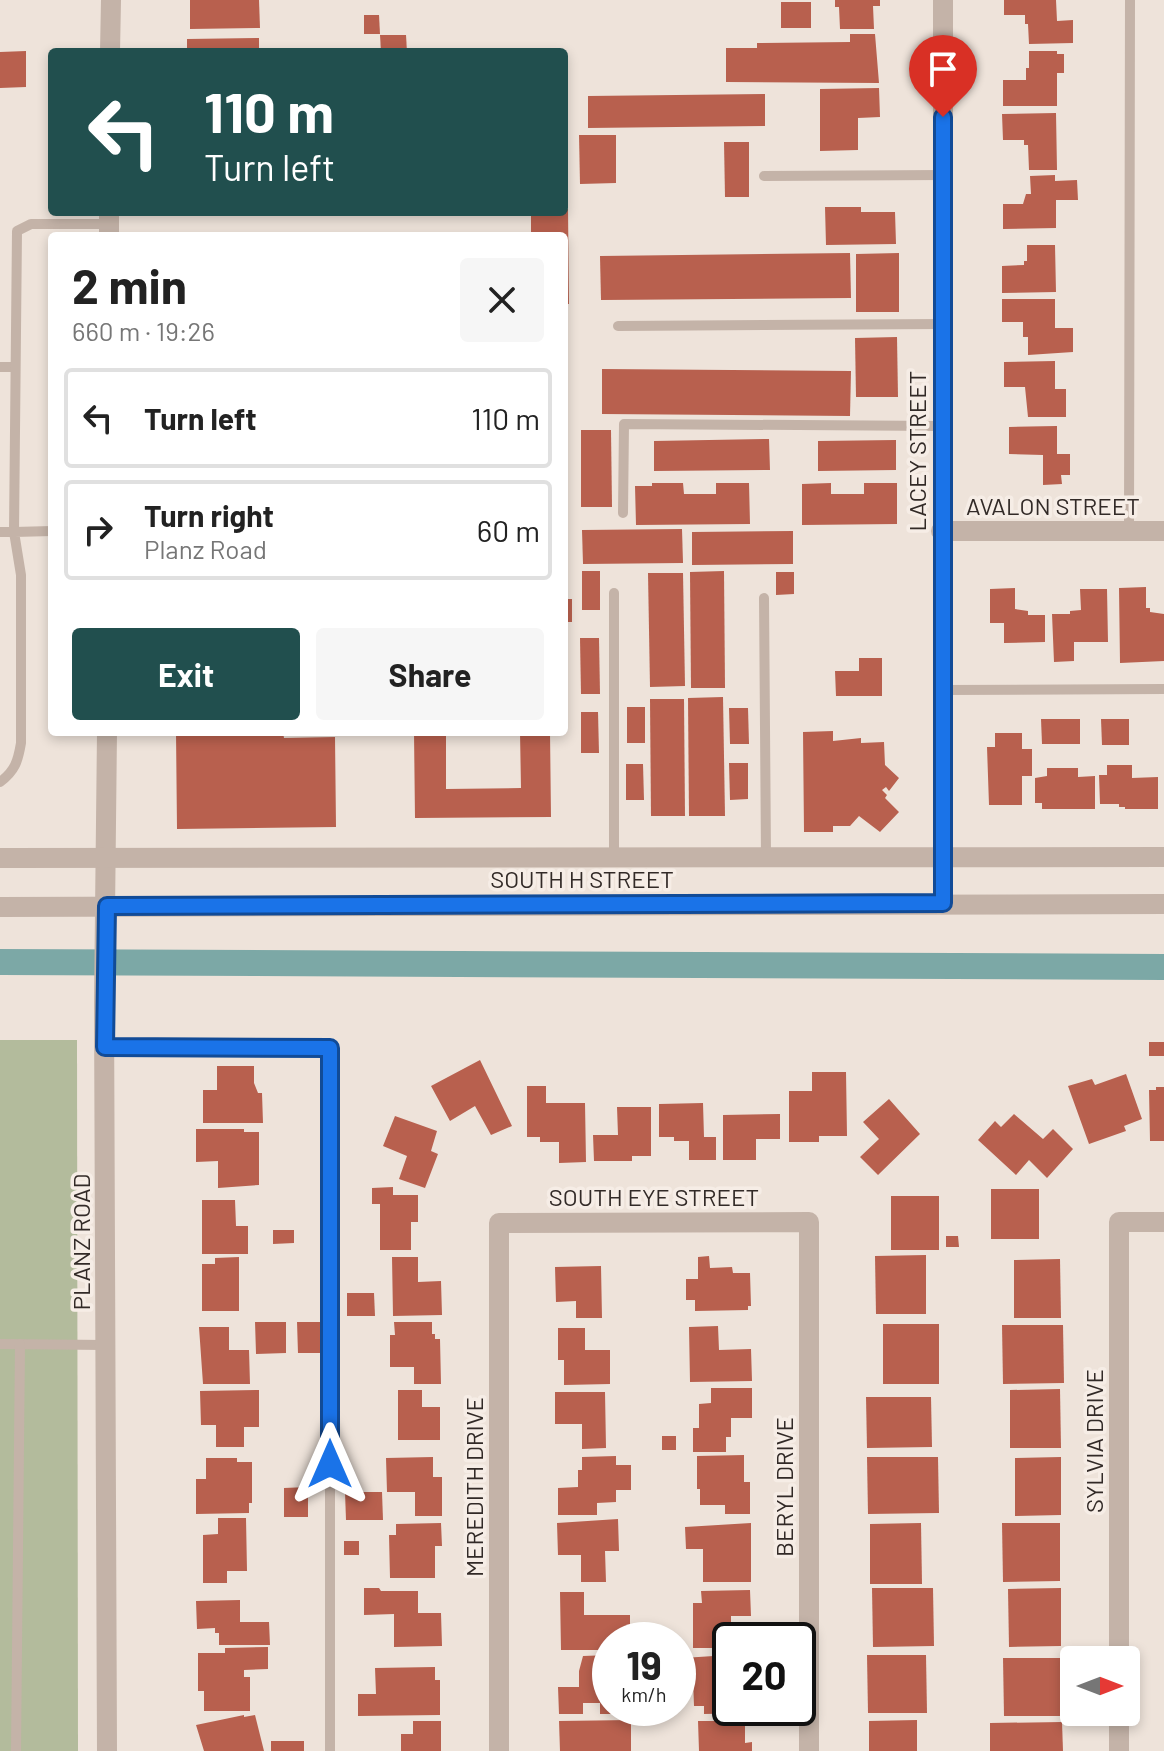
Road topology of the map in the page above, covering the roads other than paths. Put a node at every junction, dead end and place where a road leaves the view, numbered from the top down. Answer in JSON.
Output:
{"nodes":[{"id":1,"x":111,"y":0,"type":"edge"},
{"id":2,"x":943,"y":0,"type":"edge"},
{"id":3,"x":1130,"y":0,"type":"edge"},
{"id":4,"x":110,"y":48,"type":"edge"},
{"id":5,"x":943,"y":175,"type":"junction"},
{"id":6,"x":764,"y":176,"type":"dead end"},
{"id":7,"x":109,"y":224,"type":"edge"},
{"id":8,"x":942,"y":324,"type":"junction"},
{"id":9,"x":618,"y":326,"type":"dead end"},
{"id":10,"x":0,"y":367,"type":"edge"},
{"id":11,"x":15,"y":367,"type":"junction"},
{"id":12,"x":942,"y":426,"type":"junction"},
{"id":13,"x":623,"y":513,"type":"dead end"},
{"id":14,"x":48,"y":531,"type":"edge"},
{"id":15,"x":941,"y":531,"type":"junction"},
{"id":16,"x":1129,"y":531,"type":"junction"},
{"id":17,"x":1164,"y":531,"type":"edge"},
{"id":18,"x":0,"y":532,"type":"edge"},
{"id":19,"x":14,"y":532,"type":"junction"},
{"id":20,"x":614,"y":593,"type":"dead end"},
{"id":21,"x":764,"y":598,"type":"dead end"},
{"id":22,"x":1164,"y":689,"type":"edge"},
{"id":23,"x":942,"y":690,"type":"junction"},
{"id":24,"x":107,"y":736,"type":"edge"},
{"id":25,"x":0,"y":782,"type":"edge"},
{"id":26,"x":943,"y":855,"type":"junction"},
{"id":27,"x":614,"y":856,"type":"junction"},
{"id":28,"x":766,"y":856,"type":"junction"},
{"id":29,"x":107,"y":857,"type":"junction"},
{"id":30,"x":1164,"y":857,"type":"edge"},
{"id":31,"x":0,"y":858,"type":"edge"},
{"id":32,"x":943,"y":903,"type":"junction"},
{"id":33,"x":1164,"y":904,"type":"edge"},
{"id":34,"x":107,"y":906,"type":"junction"},
{"id":35,"x":0,"y":907,"type":"edge"},
{"id":36,"x":105,"y":1047,"type":"junction"},
{"id":37,"x":809,"y":1222,"type":"joint"},
{"id":38,"x":1164,"y":1222,"type":"edge"},
{"id":39,"x":499,"y":1223,"type":"joint"},
{"id":40,"x":0,"y":1344,"type":"edge"},
{"id":41,"x":20,"y":1344,"type":"junction"},
{"id":42,"x":106,"y":1345,"type":"junction"},
{"id":43,"x":1119,"y":1646,"type":"edge"},
{"id":44,"x":1119,"y":1726,"type":"edge"},
{"id":45,"x":16,"y":1751,"type":"edge"},
{"id":46,"x":107,"y":1751,"type":"edge"},
{"id":47,"x":330,"y":1751,"type":"edge"},
{"id":48,"x":499,"y":1751,"type":"edge"},
{"id":49,"x":809,"y":1751,"type":"edge"},
{"id":50,"x":1119,"y":1751,"type":"edge"}],
"edges":[{"from":1,"to":4,"type":"street"},
{"from":2,"to":5,"type":"street","name":"LACEY STREET"},
{"from":3,"to":16,"type":"lane"},
{"from":5,"to":6,"type":"lane"},
{"from":5,"to":8,"type":"street","name":"LACEY STREET"},
{"from":7,"to":11,"type":"lane"},
{"from":8,"to":9,"type":"lane"},
{"from":8,"to":12,"type":"street","name":"LACEY STREET"},
{"from":10,"to":11,"type":"lane"},
{"from":11,"to":19,"type":"lane"},
{"from":12,"to":13,"type":"lane"},
{"from":12,"to":15,"type":"street","name":"LACEY STREET"},
{"from":14,"to":19,"type":"lane"},
{"from":15,"to":16,"type":"street","name":"AVALON STREET"},
{"from":15,"to":23,"type":"street","name":"LACEY STREET"},
{"from":16,"to":17,"type":"street","name":"AVALON STREET"},
{"from":18,"to":19,"type":"lane"},
{"from":19,"to":25,"type":"lane"},
{"from":20,"to":27,"type":"lane"},
{"from":21,"to":28,"type":"lane"},
{"from":22,"to":23,"type":"lane"},
{"from":23,"to":26,"type":"street","name":"LACEY STREET"},
{"from":24,"to":29,"type":"street","name":"PLANZ ROAD"},
{"from":26,"to":28,"type":"street","name":"SOUTH H STREET"},
{"from":26,"to":30,"type":"street","name":"SOUTH H STREET"},
{"from":26,"to":32,"type":"street","name":"LACEY STREET"},
{"from":27,"to":28,"type":"street","name":"SOUTH H STREET"},
{"from":27,"to":29,"type":"street","name":"SOUTH H STREET"},
{"from":29,"to":31,"type":"street","name":"SOUTH H STREET"},
{"from":29,"to":34,"type":"street","name":"PLANZ ROAD"},
{"from":32,"to":33,"type":"street","name":"SOUTH H STREET"},
{"from":32,"to":34,"type":"street","name":"SOUTH H STREET"},
{"from":34,"to":35,"type":"street","name":"SOUTH H STREET"},
{"from":34,"to":36,"type":"street","name":"PLANZ ROAD"},
{"from":36,"to":42,"type":"street","name":"PLANZ ROAD"},
{"from":36,"to":47,"type":"lane"},
{"from":37,"to":39,"type":"street","name":"SOUTH EYE STREET"},
{"from":37,"to":49,"type":"street","name":"BERYL DRIVE"},
{"from":38,"to":43,"type":"street","name":"SYLVIA DRIVE"},
{"from":39,"to":48,"type":"street","name":"MEREDITH DRIVE"},
{"from":40,"to":41,"type":"lane"},
{"from":41,"to":42,"type":"lane"},
{"from":41,"to":45,"type":"lane"},
{"from":42,"to":46,"type":"street","name":"PLANZ ROAD"},
{"from":44,"to":50,"type":"street"}]}
